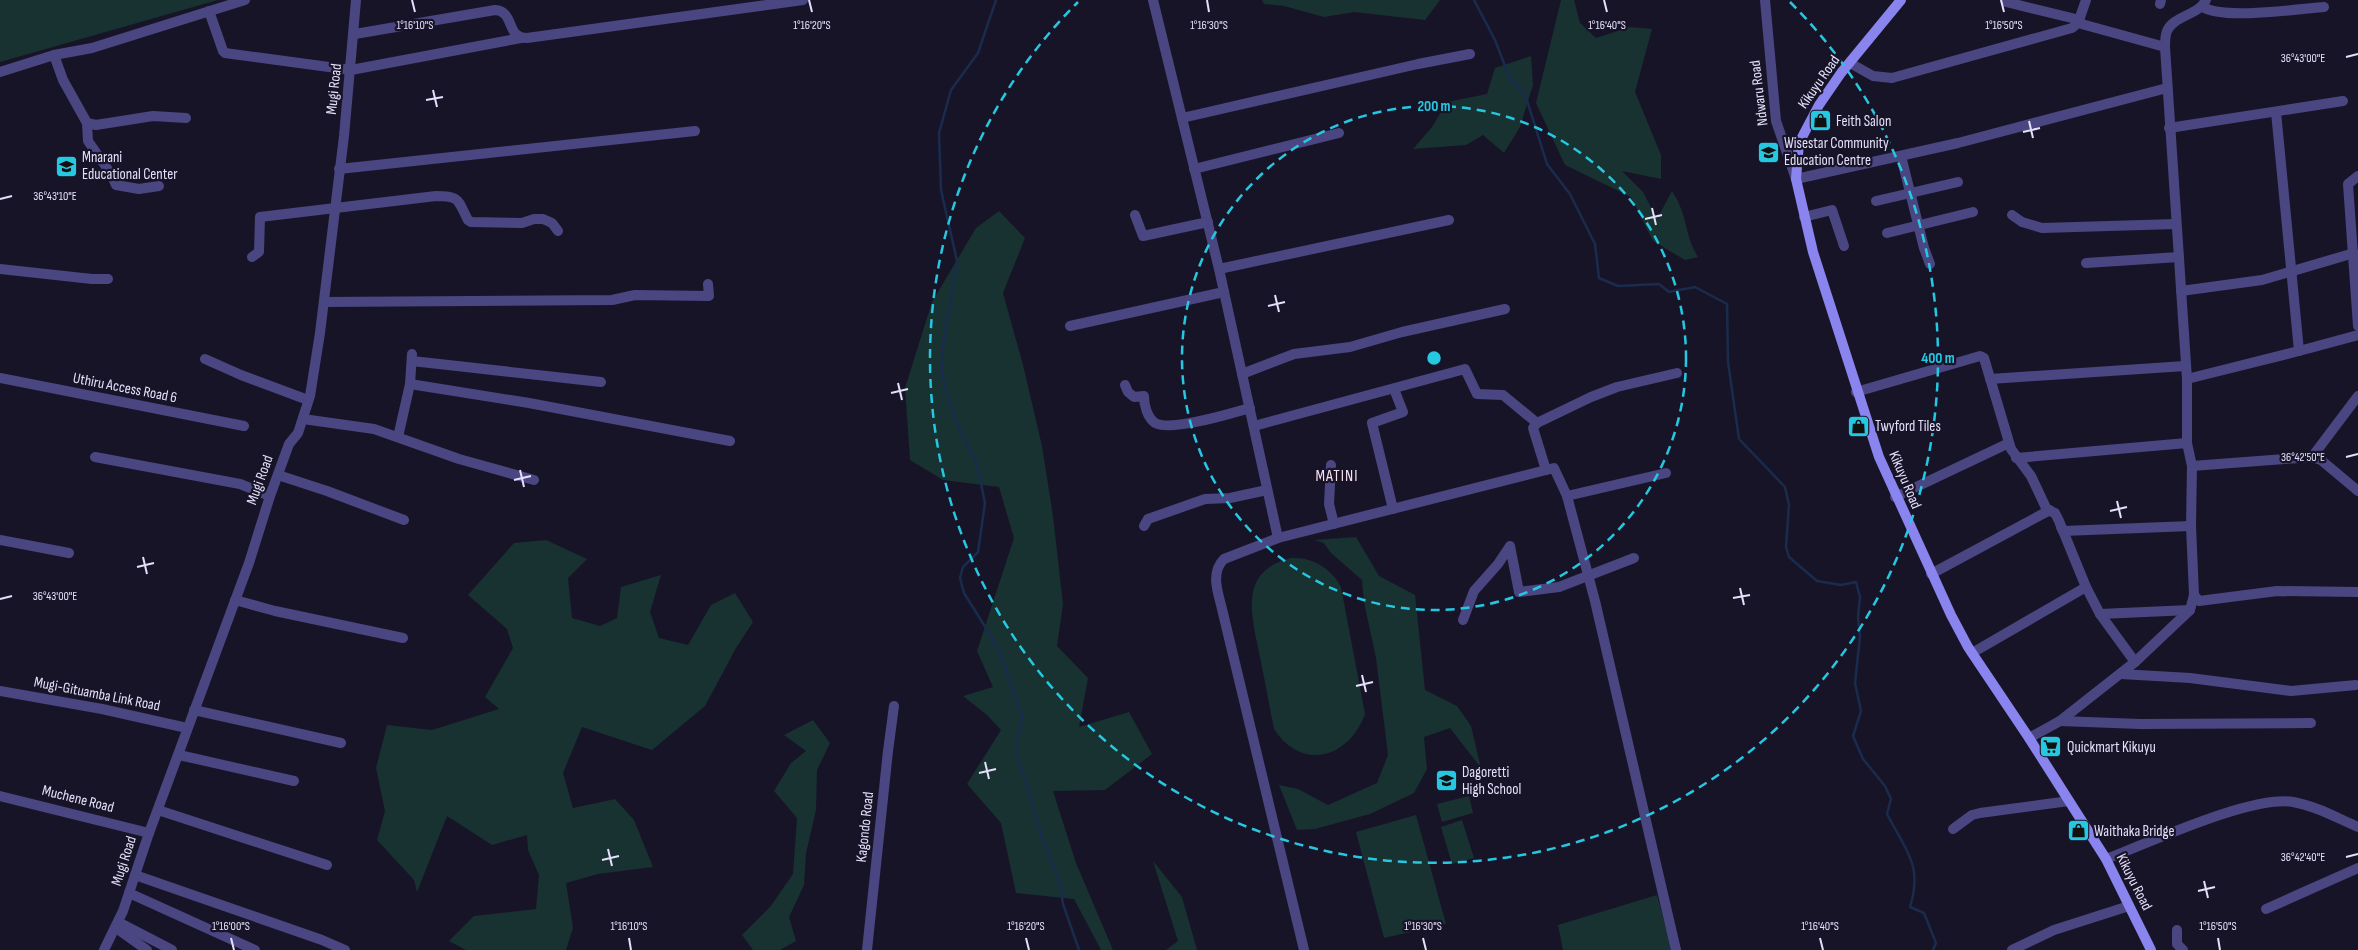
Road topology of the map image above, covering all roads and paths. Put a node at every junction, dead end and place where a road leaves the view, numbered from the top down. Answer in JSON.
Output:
{"nodes":[{"id":1,"x":245,"y":0,"type":"edge"},
{"id":2,"x":356,"y":0,"type":"edge"},
{"id":3,"x":803,"y":0,"type":"edge"},
{"id":4,"x":1152,"y":0,"type":"edge"},
{"id":5,"x":1765,"y":0,"type":"edge"},
{"id":6,"x":1900,"y":0,"type":"edge"},
{"id":7,"x":2005,"y":0,"type":"edge"},
{"id":8,"x":2086,"y":0,"type":"edge"},
{"id":9,"x":2205,"y":3,"type":"edge"},
{"id":10,"x":2324,"y":7,"type":"dead end"},
{"id":11,"x":209,"y":11,"type":"junction"},
{"id":12,"x":2079,"y":22,"type":"junction"},
{"id":13,"x":354,"y":34,"type":"junction"},
{"id":14,"x":520,"y":38,"type":"junction"},
{"id":15,"x":2165,"y":47,"type":"junction"},
{"id":16,"x":1470,"y":54,"type":"dead end"},
{"id":17,"x":54,"y":55,"type":"junction"},
{"id":18,"x":1850,"y":63,"type":"junction"},
{"id":19,"x":351,"y":70,"type":"junction"},
{"id":20,"x":0,"y":72,"type":"edge"},
{"id":21,"x":2168,"y":88,"type":"junction"},
{"id":22,"x":2343,"y":101,"type":"dead end"},
{"id":23,"x":2276,"y":112,"type":"junction"},
{"id":24,"x":186,"y":118,"type":"dead end"},
{"id":25,"x":1182,"y":118,"type":"junction"},
{"id":26,"x":87,"y":123,"type":"junction"},
{"id":27,"x":2168,"y":128,"type":"junction"},
{"id":28,"x":695,"y":131,"type":"dead end"},
{"id":29,"x":1339,"y":133,"type":"dead end"},
{"id":30,"x":1901,"y":156,"type":"junction"},
{"id":31,"x":339,"y":169,"type":"junction"},
{"id":32,"x":1194,"y":169,"type":"junction"},
{"id":33,"x":2358,"y":176,"type":"edge"},
{"id":34,"x":1796,"y":179,"type":"junction"},
{"id":35,"x":1958,"y":182,"type":"dead end"},
{"id":36,"x":160,"y":186,"type":"dead end"},
{"id":37,"x":1910,"y":194,"type":"junction"},
{"id":38,"x":1876,"y":201,"type":"dead end"},
{"id":39,"x":336,"y":207,"type":"junction"},
{"id":40,"x":1973,"y":212,"type":"dead end"},
{"id":41,"x":1135,"y":215,"type":"dead end"},
{"id":42,"x":2012,"y":215,"type":"dead end"},
{"id":43,"x":1804,"y":217,"type":"junction"},
{"id":44,"x":1449,"y":220,"type":"dead end"},
{"id":45,"x":1208,"y":222,"type":"junction"},
{"id":46,"x":2176,"y":224,"type":"junction"},
{"id":47,"x":1918,"y":225,"type":"junction"},
{"id":48,"x":558,"y":231,"type":"dead end"},
{"id":49,"x":1886,"y":233,"type":"dead end"},
{"id":50,"x":1844,"y":246,"type":"dead end"},
{"id":51,"x":2354,"y":253,"type":"junction"},
{"id":52,"x":252,"y":256,"type":"dead end"},
{"id":53,"x":2179,"y":257,"type":"junction"},
{"id":54,"x":2086,"y":263,"type":"dead end"},
{"id":55,"x":1930,"y":264,"type":"dead end"},
{"id":56,"x":0,"y":268,"type":"edge"},
{"id":57,"x":1219,"y":269,"type":"junction"},
{"id":58,"x":2292,"y":270,"type":"junction"},
{"id":59,"x":108,"y":278,"type":"dead end"},
{"id":60,"x":708,"y":284,"type":"dead end"},
{"id":61,"x":2181,"y":291,"type":"junction"},
{"id":62,"x":2357,"y":291,"type":"edge"},
{"id":63,"x":1224,"y":292,"type":"junction"},
{"id":64,"x":324,"y":302,"type":"junction"},
{"id":65,"x":1505,"y":309,"type":"dead end"},
{"id":66,"x":1070,"y":326,"type":"dead end"},
{"id":67,"x":2358,"y":326,"type":"edge"},
{"id":68,"x":2358,"y":335,"type":"edge"},
{"id":69,"x":2299,"y":351,"type":"junction"},
{"id":70,"x":205,"y":359,"type":"dead end"},
{"id":71,"x":2185,"y":366,"type":"junction"},
{"id":72,"x":1677,"y":373,"type":"dead end"},
{"id":73,"x":1242,"y":374,"type":"junction"},
{"id":74,"x":0,"y":378,"type":"edge"},
{"id":75,"x":1990,"y":379,"type":"junction"},
{"id":76,"x":2187,"y":379,"type":"junction"},
{"id":77,"x":601,"y":382,"type":"dead end"},
{"id":78,"x":410,"y":384,"type":"junction"},
{"id":79,"x":1125,"y":385,"type":"dead end"},
{"id":80,"x":1394,"y":389,"type":"junction"},
{"id":81,"x":1856,"y":392,"type":"junction"},
{"id":82,"x":2358,"y":396,"type":"edge"},
{"id":83,"x":308,"y":400,"type":"junction"},
{"id":84,"x":518,"y":402,"type":"junction"},
{"id":85,"x":1250,"y":408,"type":"junction"},
{"id":86,"x":303,"y":418,"type":"junction"},
{"id":87,"x":1537,"y":423,"type":"junction"},
{"id":88,"x":244,"y":426,"type":"dead end"},
{"id":89,"x":1254,"y":426,"type":"junction"},
{"id":90,"x":657,"y":434,"type":"dead end"},
{"id":91,"x":398,"y":437,"type":"junction"},
{"id":92,"x":730,"y":441,"type":"dead end"},
{"id":93,"x":2009,"y":442,"type":"junction"},
{"id":94,"x":2188,"y":443,"type":"junction"},
{"id":95,"x":95,"y":457,"type":"dead end"},
{"id":96,"x":2312,"y":457,"type":"junction"},
{"id":97,"x":2016,"y":458,"type":"junction"},
{"id":98,"x":1331,"y":465,"type":"dead end"},
{"id":99,"x":2192,"y":466,"type":"junction"},
{"id":100,"x":1546,"y":470,"type":"junction"},
{"id":101,"x":1666,"y":473,"type":"dead end"},
{"id":102,"x":278,"y":475,"type":"junction"},
{"id":103,"x":534,"y":480,"type":"dead end"},
{"id":104,"x":1267,"y":490,"type":"junction"},
{"id":105,"x":2358,"y":491,"type":"edge"},
{"id":106,"x":270,"y":496,"type":"junction"},
{"id":107,"x":1566,"y":496,"type":"junction"},
{"id":108,"x":1895,"y":497,"type":"junction"},
{"id":109,"x":1393,"y":509,"type":"junction"},
{"id":110,"x":2050,"y":510,"type":"junction"},
{"id":111,"x":404,"y":520,"type":"dead end"},
{"id":112,"x":1334,"y":524,"type":"junction"},
{"id":113,"x":1144,"y":526,"type":"dead end"},
{"id":114,"x":2191,"y":526,"type":"junction"},
{"id":115,"x":2061,"y":527,"type":"junction"},
{"id":116,"x":1278,"y":538,"type":"junction"},
{"id":117,"x":0,"y":540,"type":"edge"},
{"id":118,"x":69,"y":553,"type":"dead end"},
{"id":119,"x":1634,"y":558,"type":"dead end"},
{"id":120,"x":1931,"y":574,"type":"junction"},
{"id":121,"x":1588,"y":576,"type":"junction"},
{"id":122,"x":2086,"y":587,"type":"junction"},
{"id":123,"x":2358,"y":592,"type":"edge"},
{"id":124,"x":2194,"y":595,"type":"junction"},
{"id":125,"x":236,"y":600,"type":"junction"},
{"id":126,"x":2190,"y":610,"type":"junction"},
{"id":127,"x":2100,"y":614,"type":"junction"},
{"id":128,"x":1464,"y":620,"type":"dead end"},
{"id":129,"x":403,"y":638,"type":"dead end"},
{"id":130,"x":1972,"y":653,"type":"junction"},
{"id":131,"x":2135,"y":662,"type":"junction"},
{"id":132,"x":2121,"y":674,"type":"junction"},
{"id":133,"x":2356,"y":685,"type":"dead end"},
{"id":134,"x":0,"y":691,"type":"edge"},
{"id":135,"x":894,"y":706,"type":"dead end"},
{"id":136,"x":194,"y":710,"type":"junction"},
{"id":137,"x":2060,"y":721,"type":"junction"},
{"id":138,"x":2311,"y":723,"type":"dead end"},
{"id":139,"x":187,"y":728,"type":"junction"},
{"id":140,"x":2029,"y":738,"type":"junction"},
{"id":141,"x":341,"y":743,"type":"dead end"},
{"id":142,"x":179,"y":755,"type":"junction"},
{"id":143,"x":294,"y":781,"type":"dead end"},
{"id":144,"x":0,"y":796,"type":"edge"},
{"id":145,"x":2069,"y":801,"type":"junction"},
{"id":146,"x":158,"y":810,"type":"junction"},
{"id":147,"x":2358,"y":827,"type":"edge"},
{"id":148,"x":1953,"y":829,"type":"dead end"},
{"id":149,"x":149,"y":833,"type":"junction"},
{"id":150,"x":2106,"y":860,"type":"junction"},
{"id":151,"x":327,"y":865,"type":"dead end"},
{"id":152,"x":2358,"y":868,"type":"edge"},
{"id":153,"x":135,"y":875,"type":"junction"},
{"id":154,"x":129,"y":893,"type":"junction"},
{"id":155,"x":2129,"y":906,"type":"junction"},
{"id":156,"x":2266,"y":909,"type":"dead end"},
{"id":157,"x":117,"y":925,"type":"junction"},
{"id":158,"x":2178,"y":930,"type":"dead end"},
{"id":159,"x":104,"y":950,"type":"edge"},
{"id":160,"x":147,"y":950,"type":"edge"},
{"id":161,"x":172,"y":950,"type":"edge"},
{"id":162,"x":255,"y":950,"type":"edge"},
{"id":163,"x":345,"y":950,"type":"edge"},
{"id":164,"x":868,"y":950,"type":"edge"},
{"id":165,"x":1304,"y":950,"type":"edge"},
{"id":166,"x":1676,"y":950,"type":"edge"},
{"id":167,"x":2012,"y":950,"type":"edge"},
{"id":168,"x":2151,"y":950,"type":"edge"},
{"id":169,"x":2183,"y":950,"type":"edge"}],
"edges":[{"from":1,"to":11,"type":"street"},
{"from":2,"to":13,"type":"street","name":"Mugi Road"},
{"from":3,"to":14,"type":"street"},
{"from":4,"to":25,"type":"street"},
{"from":5,"to":34,"type":"street","name":"Ndwaru Road"},
{"from":6,"to":18,"type":"main road","name":"Kikuyu Road"},
{"from":7,"to":12,"type":"street"},
{"from":8,"to":12,"type":"street"},
{"from":9,"to":10,"type":"street"},
{"from":9,"to":15,"type":"street"},
{"from":11,"to":17,"type":"street"},
{"from":11,"to":19,"type":"street"},
{"from":12,"to":15,"type":"street"},
{"from":12,"to":18,"type":"street"},
{"from":13,"to":14,"type":"street"},
{"from":13,"to":19,"type":"street","name":"Mugi Road"},
{"from":14,"to":19,"type":"street"},
{"from":15,"to":21,"type":"street"},
{"from":16,"to":25,"type":"street"},
{"from":17,"to":20,"type":"street"},
{"from":17,"to":26,"type":"street"},
{"from":18,"to":34,"type":"main road","name":"Kikuyu Road"},
{"from":19,"to":31,"type":"street","name":"Mugi Road"},
{"from":21,"to":27,"type":"street"},
{"from":21,"to":30,"type":"street"},
{"from":22,"to":23,"type":"street"},
{"from":23,"to":27,"type":"street"},
{"from":23,"to":58,"type":"street"},
{"from":24,"to":26,"type":"street"},
{"from":25,"to":32,"type":"street"},
{"from":26,"to":36,"type":"street"},
{"from":27,"to":46,"type":"street"},
{"from":28,"to":31,"type":"street"},
{"from":29,"to":32,"type":"street"},
{"from":30,"to":34,"type":"street"},
{"from":30,"to":37,"type":"street"},
{"from":31,"to":39,"type":"street","name":"Mugi Road"},
{"from":32,"to":45,"type":"street"},
{"from":33,"to":51,"type":"street"},
{"from":34,"to":43,"type":"main road","name":"Kikuyu Road"},
{"from":35,"to":37,"type":"street"},
{"from":37,"to":38,"type":"street"},
{"from":37,"to":47,"type":"street"},
{"from":39,"to":48,"type":"street"},
{"from":39,"to":52,"type":"street"},
{"from":39,"to":64,"type":"street","name":"Mugi Road"},
{"from":40,"to":47,"type":"street"},
{"from":41,"to":45,"type":"street"},
{"from":42,"to":46,"type":"street"},
{"from":43,"to":50,"type":"street"},
{"from":43,"to":81,"type":"main road","name":"Kikuyu Road"},
{"from":44,"to":57,"type":"street"},
{"from":45,"to":57,"type":"street"},
{"from":46,"to":53,"type":"street"},
{"from":47,"to":49,"type":"street"},
{"from":47,"to":55,"type":"street"},
{"from":51,"to":58,"type":"street"},
{"from":51,"to":62,"type":"street"},
{"from":53,"to":54,"type":"street"},
{"from":53,"to":61,"type":"street"},
{"from":56,"to":59,"type":"street"},
{"from":57,"to":63,"type":"street"},
{"from":58,"to":61,"type":"street"},
{"from":58,"to":69,"type":"street"},
{"from":60,"to":64,"type":"street"},
{"from":61,"to":71,"type":"street"},
{"from":62,"to":67,"type":"street"},
{"from":63,"to":66,"type":"street"},
{"from":63,"to":73,"type":"street"},
{"from":64,"to":83,"type":"street","name":"Mugi Road"},
{"from":65,"to":73,"type":"street"},
{"from":68,"to":69,"type":"street"},
{"from":69,"to":76,"type":"street"},
{"from":70,"to":83,"type":"street"},
{"from":71,"to":75,"type":"street"},
{"from":71,"to":76,"type":"street"},
{"from":72,"to":87,"type":"street"},
{"from":73,"to":85,"type":"street"},
{"from":74,"to":88,"type":"street","name":"Uthiru Access Road 6"},
{"from":75,"to":81,"type":"street"},
{"from":75,"to":93,"type":"street"},
{"from":76,"to":94,"type":"street"},
{"from":77,"to":78,"type":"street"},
{"from":78,"to":84,"type":"street"},
{"from":78,"to":91,"type":"street"},
{"from":79,"to":85,"type":"street"},
{"from":80,"to":87,"type":"street"},
{"from":80,"to":89,"type":"street"},
{"from":80,"to":109,"type":"street"},
{"from":81,"to":108,"type":"main road","name":"Kikuyu Road"},
{"from":82,"to":96,"type":"street"},
{"from":83,"to":86,"type":"street","name":"Mugi Road"},
{"from":84,"to":90,"type":"street"},
{"from":84,"to":92,"type":"street"},
{"from":85,"to":89,"type":"street"},
{"from":86,"to":91,"type":"street"},
{"from":86,"to":102,"type":"street","name":"Mugi Road"},
{"from":87,"to":100,"type":"street"},
{"from":89,"to":104,"type":"street"},
{"from":91,"to":103,"type":"street"},
{"from":93,"to":97,"type":"street"},
{"from":93,"to":108,"type":"street"},
{"from":94,"to":97,"type":"street"},
{"from":94,"to":99,"type":"street"},
{"from":95,"to":106,"type":"street"},
{"from":96,"to":99,"type":"street"},
{"from":96,"to":105,"type":"street"},
{"from":97,"to":110,"type":"street"},
{"from":98,"to":112,"type":"street"},
{"from":99,"to":114,"type":"street"},
{"from":100,"to":107,"type":"street"},
{"from":100,"to":109,"type":"street"},
{"from":101,"to":107,"type":"street"},
{"from":102,"to":106,"type":"street","name":"Mugi Road"},
{"from":102,"to":111,"type":"street"},
{"from":104,"to":113,"type":"street"},
{"from":104,"to":116,"type":"street"},
{"from":106,"to":125,"type":"street","name":"Mugi Road"},
{"from":107,"to":121,"type":"street"},
{"from":108,"to":120,"type":"main road","name":"Kikuyu Road"},
{"from":109,"to":112,"type":"street"},
{"from":110,"to":115,"type":"street"},
{"from":110,"to":120,"type":"street"},
{"from":112,"to":116,"type":"street"},
{"from":114,"to":115,"type":"street"},
{"from":114,"to":124,"type":"street"},
{"from":115,"to":122,"type":"street"},
{"from":116,"to":165,"type":"street"},
{"from":117,"to":118,"type":"street"},
{"from":119,"to":121,"type":"street"},
{"from":120,"to":130,"type":"main road","name":"Kikuyu Road"},
{"from":121,"to":128,"type":"street"},
{"from":121,"to":166,"type":"street"},
{"from":122,"to":127,"type":"street"},
{"from":122,"to":130,"type":"street"},
{"from":123,"to":124,"type":"street"},
{"from":124,"to":126,"type":"street"},
{"from":125,"to":129,"type":"street"},
{"from":125,"to":136,"type":"street","name":"Mugi Road"},
{"from":126,"to":127,"type":"street"},
{"from":126,"to":131,"type":"street"},
{"from":127,"to":131,"type":"street"},
{"from":130,"to":140,"type":"main road","name":"Kikuyu Road"},
{"from":131,"to":132,"type":"street"},
{"from":132,"to":133,"type":"street"},
{"from":132,"to":137,"type":"street"},
{"from":134,"to":139,"type":"street","name":"Mugi-Gituamba Link Road"},
{"from":135,"to":164,"type":"street","name":"Kagondo Road"},
{"from":136,"to":139,"type":"street","name":"Mugi Road"},
{"from":136,"to":141,"type":"street"},
{"from":137,"to":138,"type":"street"},
{"from":137,"to":140,"type":"street"},
{"from":139,"to":142,"type":"street","name":"Mugi Road"},
{"from":140,"to":145,"type":"main road","name":"Kikuyu Road"},
{"from":142,"to":143,"type":"street"},
{"from":142,"to":146,"type":"street","name":"Mugi Road"},
{"from":144,"to":149,"type":"street","name":"Muchene Road"},
{"from":145,"to":148,"type":"street"},
{"from":145,"to":150,"type":"main road","name":"Kikuyu Road"},
{"from":146,"to":149,"type":"street","name":"Mugi Road"},
{"from":146,"to":151,"type":"street"},
{"from":147,"to":150,"type":"street"},
{"from":149,"to":153,"type":"street","name":"Mugi Road"},
{"from":150,"to":155,"type":"main road","name":"Kikuyu Road"},
{"from":152,"to":156,"type":"street"},
{"from":153,"to":154,"type":"street","name":"Mugi Road"},
{"from":153,"to":163,"type":"street"},
{"from":154,"to":157,"type":"street","name":"Mugi Road"},
{"from":154,"to":162,"type":"street"},
{"from":155,"to":167,"type":"street"},
{"from":155,"to":168,"type":"main road","name":"Kikuyu Road"},
{"from":157,"to":159,"type":"street","name":"Mugi Road"},
{"from":157,"to":160,"type":"street"},
{"from":157,"to":161,"type":"street"},
{"from":158,"to":169,"type":"street"}]}
